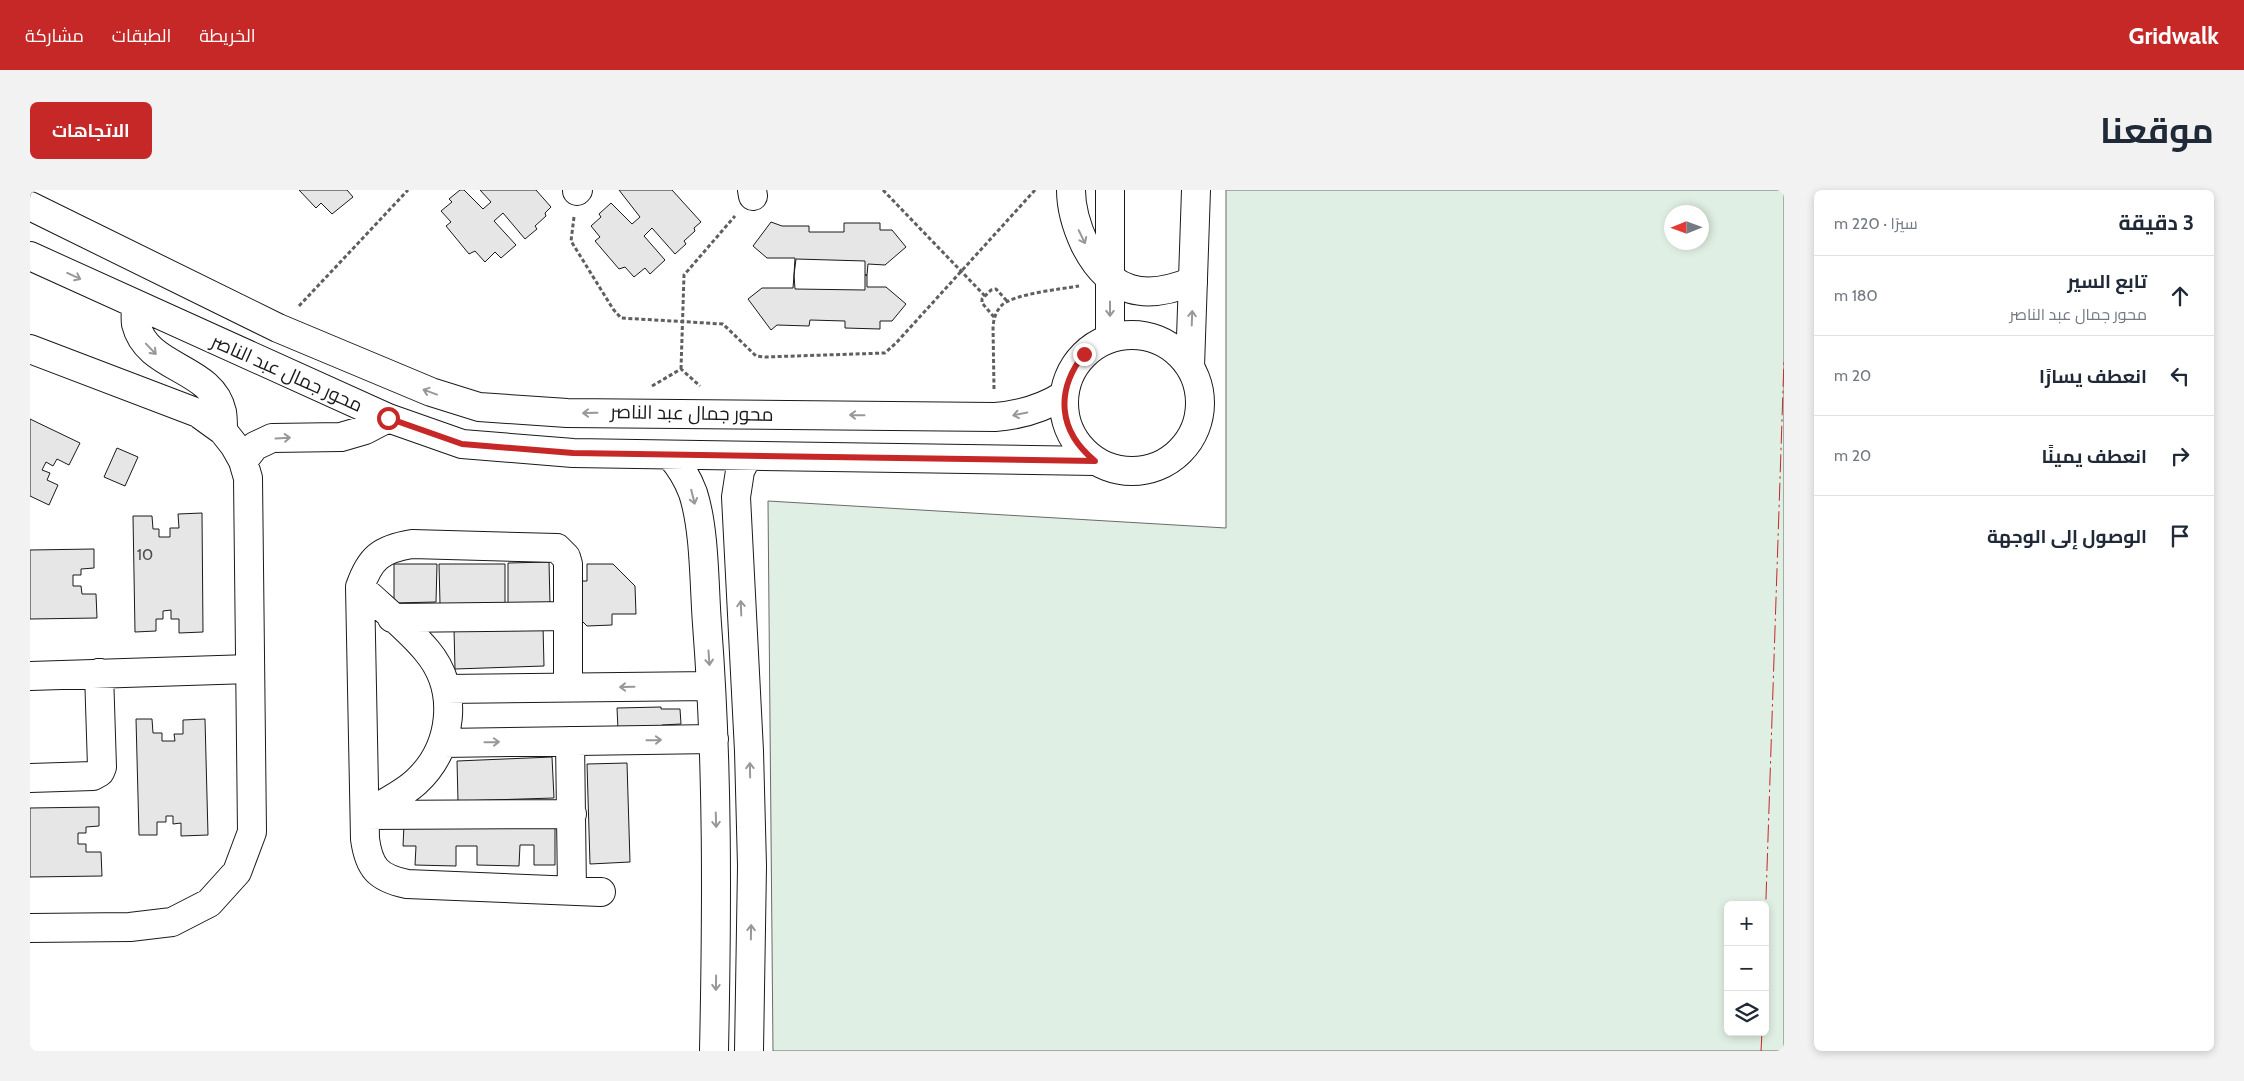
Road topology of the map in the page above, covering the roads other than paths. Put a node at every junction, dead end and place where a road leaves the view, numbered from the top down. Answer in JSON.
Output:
{"nodes":[{"id":1,"x":1071,"y":190,"type":"edge"},
{"id":2,"x":1110,"y":190,"type":"edge"},
{"id":3,"x":1196,"y":190,"type":"edge"},
{"id":4,"x":30,"y":206,"type":"edge"},
{"id":5,"x":30,"y":256,"type":"edge"},
{"id":6,"x":1110,"y":280,"type":"junction"},
{"id":7,"x":1193,"y":281,"type":"junction"},
{"id":8,"x":136,"y":304,"type":"junction"},
{"id":9,"x":1110,"y":338,"type":"junction"},
{"id":10,"x":30,"y":350,"type":"edge"},
{"id":11,"x":1190,"y":367,"type":"junction"},
{"id":12,"x":1064,"y":395,"type":"junction"},
{"id":13,"x":388,"y":418,"type":"junction"},
{"id":14,"x":223,"y":431,"type":"junction"},
{"id":15,"x":670,"y":455,"type":"junction"},
{"id":16,"x":747,"y":456,"type":"junction"},
{"id":17,"x":243,"y":461,"type":"junction"},
{"id":18,"x":1095,"y":461,"type":"junction"},
{"id":19,"x":360,"y":587,"type":"junction"},
{"id":20,"x":568,"y":616,"type":"junction"},
{"id":21,"x":392,"y":618,"type":"junction"},
{"id":22,"x":250,"y":669,"type":"junction"},
{"id":23,"x":99,"y":674,"type":"junction"},
{"id":24,"x":30,"y":676,"type":"edge"},
{"id":25,"x":711,"y":686,"type":"junction"},
{"id":26,"x":568,"y":687,"type":"junction"},
{"id":27,"x":446,"y":688,"type":"junction"},
{"id":28,"x":714,"y":739,"type":"junction"},
{"id":29,"x":570,"y":741,"type":"junction"},
{"id":30,"x":443,"y":743,"type":"junction"},
{"id":31,"x":30,"y":778,"type":"edge"},
{"id":32,"x":572,"y":814,"type":"junction"},
{"id":33,"x":365,"y":815,"type":"junction"},
{"id":34,"x":572,"y":890,"type":"junction"},
{"id":35,"x":601,"y":892,"type":"dead end"},
{"id":36,"x":30,"y":928,"type":"edge"},
{"id":37,"x":714,"y":1051,"type":"edge"},
{"id":38,"x":749,"y":1051,"type":"edge"}],
"edges":[{"from":1,"to":6,"type":"street","one_way":true},
{"from":2,"to":6,"type":"street"},
{"from":3,"to":7,"type":"street"},
{"from":12,"to":4,"type":"street","name":"محور جمال عبد الناصر","one_way":true},
{"from":5,"to":8,"type":"street","name":"محور جمال عبد الناصر","one_way":true},
{"from":6,"to":7,"type":"street"},
{"from":6,"to":9,"type":"street","one_way":true},
{"from":11,"to":7,"type":"street","one_way":true},
{"from":8,"to":13,"type":"street","name":"محور جمال عبد الناصر"},
{"from":8,"to":14,"type":"street","one_way":true},
{"from":9,"to":11,"type":"street"},
{"from":9,"to":12,"type":"street"},
{"from":10,"to":14,"type":"street"},
{"from":11,"to":18,"type":"street"},
{"from":12,"to":18,"type":"street"},
{"from":13,"to":15,"type":"street","name":"محور جمال عبد الناصر"},
{"from":17,"to":13,"type":"street","one_way":true},
{"from":14,"to":17,"type":"street"},
{"from":15,"to":16,"type":"street","name":"محور جمال عبد الناصر"},
{"from":15,"to":25,"type":"street","one_way":true},
{"from":16,"to":18,"type":"street","name":"محور جمال عبد الناصر"},
{"from":38,"to":16,"type":"street","one_way":true},
{"from":17,"to":22,"type":"street"},
{"from":19,"to":20,"type":"street"},
{"from":19,"to":21,"type":"street"},
{"from":19,"to":33,"type":"street"},
{"from":20,"to":21,"type":"street"},
{"from":20,"to":26,"type":"street"},
{"from":21,"to":27,"type":"street"},
{"from":22,"to":23,"type":"street"},
{"from":22,"to":36,"type":"street"},
{"from":23,"to":24,"type":"street"},
{"from":23,"to":31,"type":"street"},
{"from":25,"to":26,"type":"street","one_way":true},
{"from":25,"to":28,"type":"street"},
{"from":26,"to":27,"type":"street"},
{"from":27,"to":30,"type":"street"},
{"from":29,"to":28,"type":"street","one_way":true},
{"from":28,"to":37,"type":"street","one_way":true},
{"from":30,"to":29,"type":"street","one_way":true},
{"from":29,"to":32,"type":"street"},
{"from":30,"to":33,"type":"street"},
{"from":32,"to":33,"type":"street"},
{"from":32,"to":34,"type":"street"},
{"from":33,"to":34,"type":"street"},
{"from":34,"to":35,"type":"street"}]}
